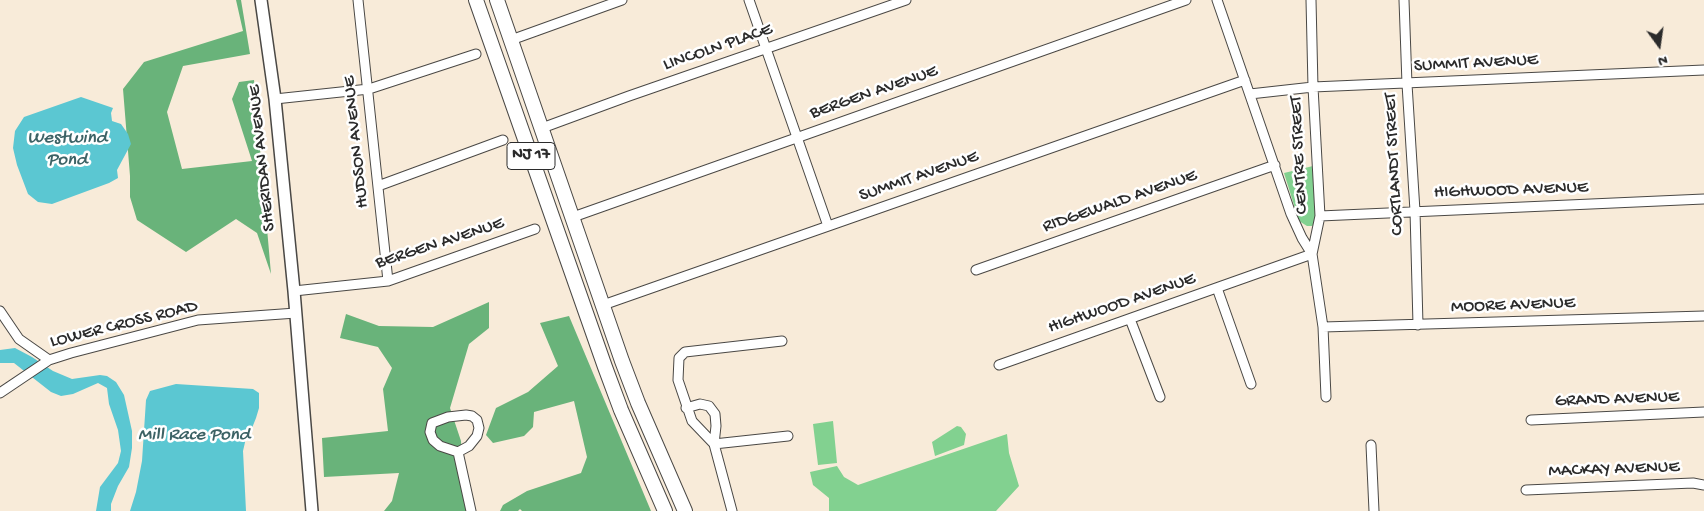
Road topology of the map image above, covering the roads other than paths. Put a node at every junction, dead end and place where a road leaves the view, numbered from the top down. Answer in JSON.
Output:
{"nodes":[{"id":1,"x":261,"y":0,"type":"edge"},
{"id":2,"x":358,"y":0,"type":"edge"},
{"id":3,"x":476,"y":0,"type":"edge"},
{"id":4,"x":497,"y":0,"type":"edge"},
{"id":5,"x":622,"y":0,"type":"edge"},
{"id":6,"x":749,"y":0,"type":"edge"},
{"id":7,"x":906,"y":0,"type":"edge"},
{"id":8,"x":1186,"y":0,"type":"edge"},
{"id":9,"x":1217,"y":0,"type":"edge"},
{"id":10,"x":1311,"y":0,"type":"edge"},
{"id":11,"x":1404,"y":0,"type":"edge"},
{"id":12,"x":511,"y":40,"type":"junction"},
{"id":13,"x":766,"y":49,"type":"junction"},
{"id":14,"x":476,"y":54,"type":"dead end"},
{"id":15,"x":1704,"y":70,"type":"edge"},
{"id":16,"x":1244,"y":80,"type":"junction"},
{"id":17,"x":1407,"y":84,"type":"junction"},
{"id":18,"x":1313,"y":88,"type":"junction"},
{"id":19,"x":369,"y":89,"type":"junction"},
{"id":20,"x":1250,"y":94,"type":"junction"},
{"id":21,"x":275,"y":99,"type":"junction"},
{"id":22,"x":542,"y":128,"type":"junction"},
{"id":23,"x":797,"y":137,"type":"junction"},
{"id":24,"x":504,"y":140,"type":"dead end"},
{"id":25,"x":1274,"y":165,"type":"junction"},
{"id":26,"x":378,"y":186,"type":"junction"},
{"id":27,"x":1704,"y":199,"type":"edge"},
{"id":28,"x":1415,"y":211,"type":"junction"},
{"id":29,"x":1320,"y":216,"type":"junction"},
{"id":30,"x":573,"y":217,"type":"junction"},
{"id":31,"x":828,"y":226,"type":"junction"},
{"id":32,"x":535,"y":229,"type":"dead end"},
{"id":33,"x":1312,"y":254,"type":"junction"},
{"id":34,"x":976,"y":270,"type":"dead end"},
{"id":35,"x":388,"y":281,"type":"junction"},
{"id":36,"x":1217,"y":288,"type":"junction"},
{"id":37,"x":294,"y":291,"type":"junction"},
{"id":38,"x":604,"y":305,"type":"junction"},
{"id":39,"x":0,"y":311,"type":"edge"},
{"id":40,"x":296,"y":314,"type":"junction"},
{"id":41,"x":1704,"y":316,"type":"edge"},
{"id":42,"x":1130,"y":319,"type":"junction"},
{"id":43,"x":1418,"y":325,"type":"junction"},
{"id":44,"x":1323,"y":327,"type":"junction"},
{"id":45,"x":782,"y":341,"type":"dead end"},
{"id":46,"x":46,"y":362,"type":"junction"},
{"id":47,"x":999,"y":365,"type":"dead end"},
{"id":48,"x":1251,"y":384,"type":"dead end"},
{"id":49,"x":0,"y":393,"type":"edge"},
{"id":50,"x":1160,"y":397,"type":"dead end"},
{"id":51,"x":1326,"y":397,"type":"dead end"},
{"id":52,"x":686,"y":408,"type":"junction"},
{"id":53,"x":1704,"y":412,"type":"edge"},
{"id":54,"x":1531,"y":420,"type":"dead end"},
{"id":55,"x":788,"y":436,"type":"dead end"},
{"id":56,"x":714,"y":444,"type":"junction"},
{"id":57,"x":1371,"y":445,"type":"dead end"},
{"id":58,"x":458,"y":452,"type":"junction"},
{"id":59,"x":1704,"y":485,"type":"edge"},
{"id":60,"x":1526,"y":490,"type":"dead end"},
{"id":61,"x":312,"y":511,"type":"edge"},
{"id":62,"x":471,"y":511,"type":"edge"},
{"id":63,"x":666,"y":511,"type":"edge"},
{"id":64,"x":685,"y":511,"type":"edge"},
{"id":65,"x":732,"y":511,"type":"edge"},
{"id":66,"x":1374,"y":511,"type":"edge"}],
"edges":[{"from":1,"to":21,"type":"main road","name":"SHERIDAN AVENUE"},
{"from":2,"to":19,"type":"street","name":"HUDSON AVENUE"},
{"from":3,"to":63,"type":"highway","number":"NJ 17"},
{"from":4,"to":12,"type":"highway","number":"NJ 17"},
{"from":5,"to":12,"type":"street"},
{"from":6,"to":13,"type":"street"},
{"from":7,"to":13,"type":"street","name":"LINCOLN PLACE"},
{"from":8,"to":23,"type":"street","name":"BERGEN AVENUE"},
{"from":9,"to":16,"type":"street"},
{"from":10,"to":18,"type":"street","name":"CENTRE STREET"},
{"from":11,"to":17,"type":"street","name":"CORTLANDT STREET"},
{"from":12,"to":22,"type":"highway","number":"NJ 17"},
{"from":13,"to":22,"type":"street","name":"LINCOLN PLACE"},
{"from":13,"to":23,"type":"street"},
{"from":14,"to":19,"type":"street"},
{"from":15,"to":17,"type":"street","name":"SUMMIT AVENUE"},
{"from":16,"to":20,"type":"street"},
{"from":16,"to":31,"type":"street","name":"SUMMIT AVENUE"},
{"from":17,"to":18,"type":"street","name":"SUMMIT AVENUE"},
{"from":17,"to":28,"type":"street","name":"CORTLANDT STREET"},
{"from":18,"to":20,"type":"street","name":"SUMMIT AVENUE"},
{"from":18,"to":29,"type":"street","name":"CENTRE STREET"},
{"from":19,"to":21,"type":"street"},
{"from":19,"to":26,"type":"street","name":"HUDSON AVENUE"},
{"from":20,"to":25,"type":"street"},
{"from":21,"to":37,"type":"main road","name":"SHERIDAN AVENUE"},
{"from":22,"to":30,"type":"highway","number":"NJ 17"},
{"from":23,"to":30,"type":"street","name":"BERGEN AVENUE"},
{"from":23,"to":31,"type":"street"},
{"from":24,"to":26,"type":"street"},
{"from":25,"to":33,"type":"street"},
{"from":25,"to":34,"type":"street","name":"RIDGEWALD AVENUE"},
{"from":26,"to":35,"type":"street","name":"HUDSON AVENUE"},
{"from":27,"to":28,"type":"street","name":"HIGHWOOD AVENUE"},
{"from":28,"to":29,"type":"street","name":"HIGHWOOD AVENUE"},
{"from":28,"to":43,"type":"street","name":"CORTLANDT STREET"},
{"from":29,"to":33,"type":"street","name":"CENTRE STREET"},
{"from":30,"to":38,"type":"highway","number":"NJ 17"},
{"from":31,"to":38,"type":"street","name":"SUMMIT AVENUE"},
{"from":32,"to":35,"type":"street","name":"BERGEN AVENUE"},
{"from":33,"to":36,"type":"street","name":"HIGHWOOD AVENUE"},
{"from":33,"to":44,"type":"street","name":"CENTRE STREET"},
{"from":35,"to":37,"type":"street","name":"BERGEN AVENUE"},
{"from":36,"to":42,"type":"street","name":"HIGHWOOD AVENUE"},
{"from":36,"to":48,"type":"street"},
{"from":37,"to":40,"type":"main road","name":"SHERIDAN AVENUE"},
{"from":38,"to":64,"type":"highway","number":"NJ 17"},
{"from":39,"to":46,"type":"street"},
{"from":40,"to":46,"type":"street","name":"LOWER CROSS ROAD"},
{"from":40,"to":61,"type":"main road","name":"SHERIDAN AVENUE"},
{"from":41,"to":43,"type":"street","name":"MOORE AVENUE"},
{"from":42,"to":47,"type":"street","name":"HIGHWOOD AVENUE"},
{"from":42,"to":50,"type":"street"},
{"from":43,"to":44,"type":"street","name":"MOORE AVENUE"},
{"from":44,"to":51,"type":"street","name":"CENTRE STREET"},
{"from":45,"to":52,"type":"street"},
{"from":46,"to":49,"type":"street","name":"LOWER CROSS ROAD"},
{"from":52,"to":56,"type":"street"},
{"from":52,"to":56,"type":"street"},
{"from":53,"to":54,"type":"street","name":"GRAND AVENUE"},
{"from":55,"to":56,"type":"street"},
{"from":56,"to":65,"type":"street"},
{"from":57,"to":66,"type":"street"},
{"from":58,"to":58,"type":"street"},
{"from":58,"to":62,"type":"street"},
{"from":59,"to":60,"type":"street","name":"MACKAY AVENUE"}]}
